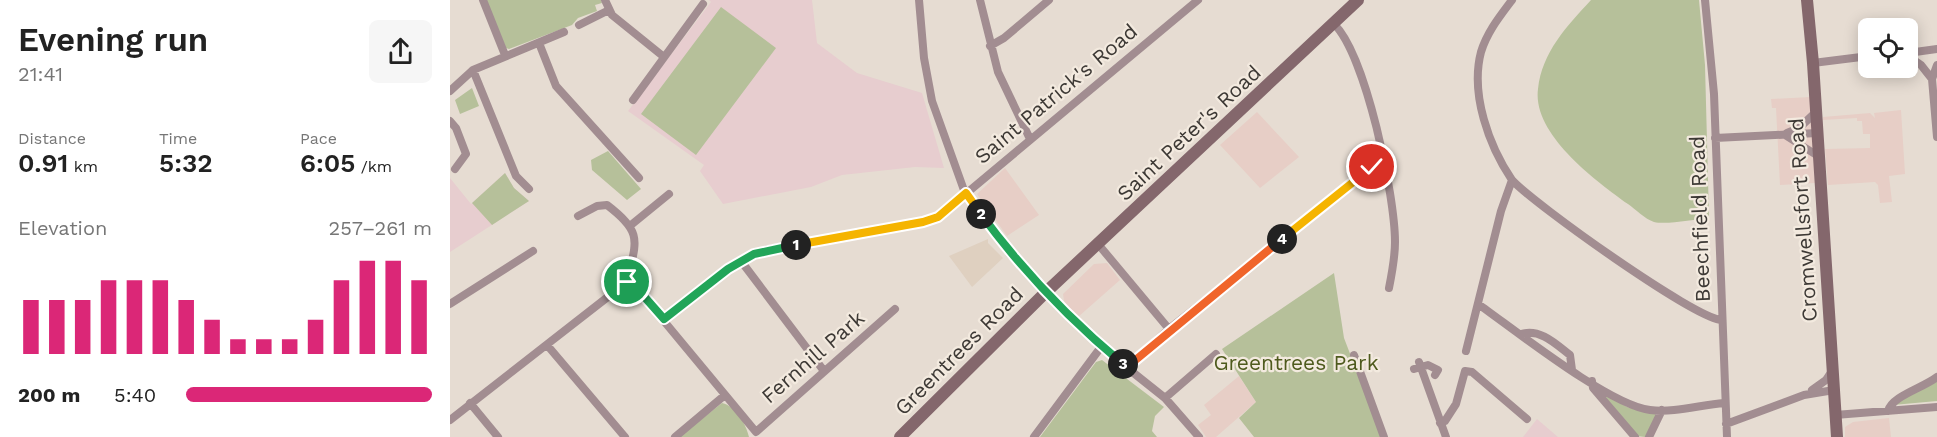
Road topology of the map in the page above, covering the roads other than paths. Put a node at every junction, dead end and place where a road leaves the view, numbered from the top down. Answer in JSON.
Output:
{"nodes":[{"id":1,"x":483,"y":0,"type":"edge"},
{"id":2,"x":605,"y":0,"type":"edge"},
{"id":3,"x":919,"y":0,"type":"edge"},
{"id":4,"x":980,"y":0,"type":"edge"},
{"id":5,"x":1049,"y":0,"type":"edge"},
{"id":6,"x":1198,"y":0,"type":"edge"},
{"id":7,"x":1358,"y":0,"type":"edge"},
{"id":8,"x":1512,"y":0,"type":"edge"},
{"id":9,"x":1705,"y":0,"type":"edge"},
{"id":10,"x":1807,"y":0,"type":"edge"},
{"id":11,"x":703,"y":4,"type":"dead end"},
{"id":12,"x":609,"y":10,"type":"junction"},
{"id":13,"x":1334,"y":24,"type":"junction"},
{"id":14,"x":579,"y":25,"type":"dead end"},
{"id":15,"x":564,"y":32,"type":"dead end"},
{"id":16,"x":539,"y":43,"type":"junction"},
{"id":17,"x":990,"y":46,"type":"junction"},
{"id":18,"x":1937,"y":49,"type":"edge"},
{"id":19,"x":1918,"y":52,"type":"edge"},
{"id":20,"x":505,"y":55,"type":"junction"},
{"id":21,"x":664,"y":57,"type":"junction"},
{"id":22,"x":1858,"y":58,"type":"edge"},
{"id":23,"x":1918,"y":62,"type":"edge"},
{"id":24,"x":1813,"y":63,"type":"junction"},
{"id":25,"x":1937,"y":65,"type":"edge"},
{"id":26,"x":473,"y":70,"type":"junction"},
{"id":27,"x":1932,"y":79,"type":"junction"},
{"id":28,"x":450,"y":91,"type":"edge"},
{"id":29,"x":633,"y":100,"type":"dead end"},
{"id":30,"x":1815,"y":113,"type":"junction"},
{"id":31,"x":450,"y":121,"type":"edge"},
{"id":32,"x":1817,"y":133,"type":"junction"},
{"id":33,"x":1784,"y":135,"type":"junction"},
{"id":34,"x":1937,"y":137,"type":"edge"},
{"id":35,"x":1715,"y":138,"type":"junction"},
{"id":36,"x":1030,"y":139,"type":"junction"},
{"id":37,"x":1818,"y":156,"type":"junction"},
{"id":38,"x":1382,"y":159,"type":"junction"},
{"id":39,"x":454,"y":169,"type":"dead end"},
{"id":40,"x":639,"y":177,"type":"dead end"},
{"id":41,"x":1512,"y":180,"type":"junction"},
{"id":42,"x":529,"y":189,"type":"dead end"},
{"id":43,"x":966,"y":193,"type":"junction"},
{"id":44,"x":669,"y":194,"type":"dead end"},
{"id":45,"x":578,"y":216,"type":"dead end"},
{"id":46,"x":631,"y":225,"type":"junction"},
{"id":47,"x":1098,"y":244,"type":"junction"},
{"id":48,"x":533,"y":251,"type":"dead end"},
{"id":49,"x":741,"y":261,"type":"junction"},
{"id":50,"x":627,"y":282,"type":"junction"},
{"id":51,"x":1389,"y":288,"type":"dead end"},
{"id":52,"x":1045,"y":293,"type":"junction"},
{"id":53,"x":450,"y":304,"type":"edge"},
{"id":54,"x":1478,"y":304,"type":"junction"},
{"id":55,"x":895,"y":309,"type":"dead end"},
{"id":56,"x":664,"y":319,"type":"junction"},
{"id":57,"x":1722,"y":320,"type":"junction"},
{"id":58,"x":1169,"y":329,"type":"junction"},
{"id":59,"x":547,"y":345,"type":"junction"},
{"id":60,"x":1101,"y":347,"type":"junction"},
{"id":61,"x":1466,"y":351,"type":"dead end"},
{"id":62,"x":1216,"y":354,"type":"dead end"},
{"id":63,"x":1354,"y":355,"type":"dead end"},
{"id":64,"x":1127,"y":367,"type":"junction"},
{"id":65,"x":824,"y":371,"type":"junction"},
{"id":66,"x":1832,"y":371,"type":"junction"},
{"id":67,"x":1435,"y":375,"type":"dead end"},
{"id":68,"x":1937,"y":377,"type":"edge"},
{"id":69,"x":1592,"y":381,"type":"junction"},
{"id":70,"x":1834,"y":390,"type":"junction"},
{"id":71,"x":725,"y":394,"type":"junction"},
{"id":72,"x":1804,"y":395,"type":"junction"},
{"id":73,"x":1165,"y":398,"type":"junction"},
{"id":74,"x":470,"y":403,"type":"junction"},
{"id":75,"x":1724,"y":403,"type":"junction"},
{"id":76,"x":1937,"y":407,"type":"edge"},
{"id":77,"x":1662,"y":410,"type":"junction"},
{"id":78,"x":1887,"y":411,"type":"junction"},
{"id":79,"x":1835,"y":415,"type":"junction"},
{"id":80,"x":1527,"y":418,"type":"dead end"},
{"id":81,"x":450,"y":420,"type":"edge"},
{"id":82,"x":1440,"y":423,"type":"junction"},
{"id":83,"x":1726,"y":424,"type":"junction"},
{"id":84,"x":498,"y":437,"type":"edge"},
{"id":85,"x":625,"y":437,"type":"edge"},
{"id":86,"x":675,"y":437,"type":"edge"},
{"id":87,"x":900,"y":437,"type":"edge"},
{"id":88,"x":1034,"y":437,"type":"edge"},
{"id":89,"x":1199,"y":437,"type":"edge"},
{"id":90,"x":1384,"y":437,"type":"edge"},
{"id":91,"x":1446,"y":437,"type":"edge"},
{"id":92,"x":1635,"y":437,"type":"edge"},
{"id":93,"x":1649,"y":437,"type":"edge"},
{"id":94,"x":1727,"y":437,"type":"edge"},
{"id":95,"x":1836,"y":437,"type":"edge"}],
"edges":[{"from":1,"to":20,"type":"street"},
{"from":2,"to":12,"type":"street"},
{"from":3,"to":43,"type":"street"},
{"from":4,"to":17,"type":"street"},
{"from":5,"to":17,"type":"street"},
{"from":6,"to":36,"type":"street","name":"Saint Patrick's Road"},
{"from":7,"to":13,"type":"main road","name":"Saint Peter's Road"},
{"from":8,"to":41,"type":"street"},
{"from":9,"to":35,"type":"street","name":"Beechfield Road"},
{"from":10,"to":24,"type":"main road","name":"Cromwellsfort Road"},
{"from":11,"to":21,"type":"street"},
{"from":12,"to":14,"type":"street"},
{"from":12,"to":21,"type":"street"},
{"from":13,"to":38,"type":"street"},
{"from":13,"to":47,"type":"main road","name":"Saint Peter's Road"},
{"from":15,"to":16,"type":"street"},
{"from":16,"to":20,"type":"street"},
{"from":16,"to":40,"type":"street"},
{"from":17,"to":36,"type":"street"},
{"from":18,"to":19,"type":"street"},
{"from":20,"to":26,"type":"street"},
{"from":21,"to":29,"type":"street"},
{"from":22,"to":24,"type":"street"},
{"from":23,"to":27,"type":"street"},
{"from":24,"to":30,"type":"main road","name":"Cromwellsfort Road"},
{"from":25,"to":27,"type":"street"},
{"from":26,"to":28,"type":"street"},
{"from":26,"to":42,"type":"street"},
{"from":27,"to":34,"type":"street"},
{"from":30,"to":32,"type":"main road","name":"Cromwellsfort Road"},
{"from":30,"to":33,"type":"street"},
{"from":31,"to":39,"type":"street"},
{"from":32,"to":33,"type":"street"},
{"from":32,"to":37,"type":"main road","name":"Cromwellsfort Road"},
{"from":33,"to":35,"type":"street"},
{"from":33,"to":37,"type":"street"},
{"from":35,"to":57,"type":"street","name":"Beechfield Road"},
{"from":36,"to":43,"type":"street","name":"Saint Patrick's Road"},
{"from":37,"to":66,"type":"main road","name":"Cromwellsfort Road"},
{"from":38,"to":51,"type":"street"},
{"from":38,"to":58,"type":"street"},
{"from":41,"to":54,"type":"street"},
{"from":41,"to":57,"type":"street"},
{"from":43,"to":49,"type":"street","name":"Saint Patrick's Road"},
{"from":43,"to":52,"type":"street"},
{"from":44,"to":46,"type":"street"},
{"from":45,"to":46,"type":"street"},
{"from":46,"to":50,"type":"street"},
{"from":47,"to":52,"type":"main road","name":"Saint Peter's Road"},
{"from":47,"to":58,"type":"street"},
{"from":48,"to":53,"type":"street"},
{"from":49,"to":56,"type":"street","name":"Saint Patrick's Road"},
{"from":49,"to":65,"type":"street"},
{"from":50,"to":56,"type":"street"},
{"from":50,"to":59,"type":"street"},
{"from":52,"to":60,"type":"street"},
{"from":52,"to":87,"type":"main road","name":"Greentrees Road"},
{"from":54,"to":61,"type":"street"},
{"from":54,"to":69,"type":"street"},
{"from":55,"to":65,"type":"street","name":"Fernhill Park"},
{"from":56,"to":71,"type":"street"},
{"from":57,"to":75,"type":"street","name":"Beechfield Road"},
{"from":58,"to":64,"type":"street"},
{"from":59,"to":74,"type":"street"},
{"from":59,"to":85,"type":"street"},
{"from":60,"to":64,"type":"street"},
{"from":60,"to":88,"type":"street"},
{"from":62,"to":73,"type":"street"},
{"from":63,"to":90,"type":"street"},
{"from":64,"to":73,"type":"street"},
{"from":65,"to":71,"type":"street","name":"Fernhill Park"},
{"from":66,"to":70,"type":"main road","name":"Cromwellsfort Road"},
{"from":66,"to":72,"type":"street"},
{"from":67,"to":82,"type":"street"},
{"from":68,"to":78,"type":"street"},
{"from":69,"to":77,"type":"street"},
{"from":69,"to":92,"type":"street"},
{"from":70,"to":72,"type":"street"},
{"from":70,"to":79,"type":"main road","name":"Cromwellsfort Road"},
{"from":71,"to":86,"type":"street"},
{"from":72,"to":83,"type":"street"},
{"from":73,"to":89,"type":"street"},
{"from":74,"to":81,"type":"street"},
{"from":74,"to":84,"type":"street"},
{"from":75,"to":77,"type":"street"},
{"from":75,"to":83,"type":"street","name":"Beechfield Road"},
{"from":76,"to":78,"type":"street"},
{"from":77,"to":93,"type":"street"},
{"from":78,"to":79,"type":"street"},
{"from":79,"to":95,"type":"main road","name":"Cromwellsfort Road"},
{"from":80,"to":82,"type":"street"},
{"from":82,"to":91,"type":"street"},
{"from":83,"to":94,"type":"street","name":"Beechfield Road"}]}
